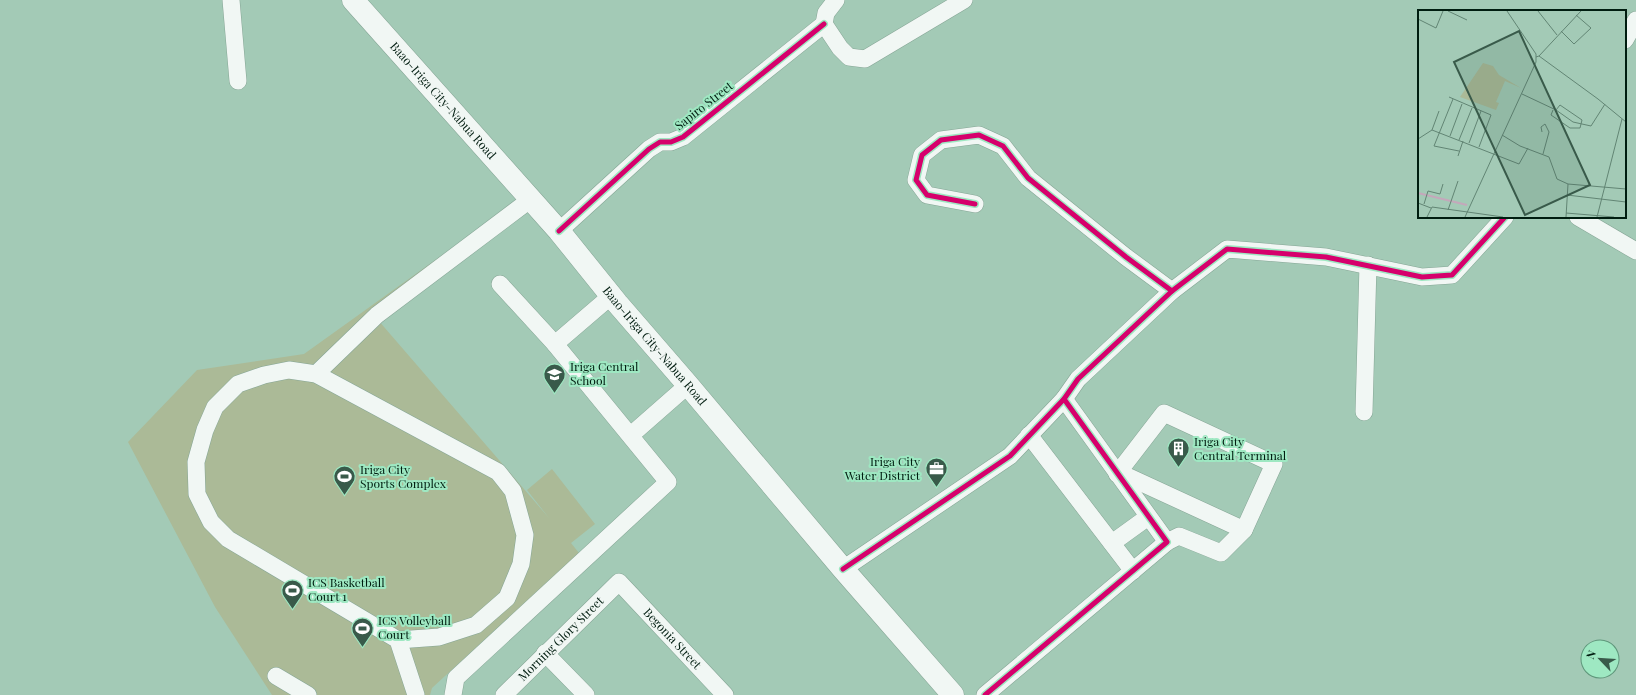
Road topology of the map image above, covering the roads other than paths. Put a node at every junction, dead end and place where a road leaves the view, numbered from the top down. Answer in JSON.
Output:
{"nodes":[{"id":1,"x":230,"y":0,"type":"edge"},
{"id":2,"x":353,"y":0,"type":"edge"},
{"id":3,"x":836,"y":0,"type":"edge"},
{"id":4,"x":964,"y":0,"type":"edge"},
{"id":5,"x":1636,"y":20,"type":"edge"},
{"id":6,"x":824,"y":24,"type":"junction"},
{"id":7,"x":1626,"y":38,"type":"edge"},
{"id":8,"x":238,"y":80,"type":"dead end"},
{"id":9,"x":530,"y":199,"type":"junction"},
{"id":10,"x":975,"y":204,"type":"dead end"},
{"id":11,"x":1504,"y":218,"type":"edge"},
{"id":12,"x":1580,"y":218,"type":"edge"},
{"id":13,"x":559,"y":231,"type":"junction"},
{"id":14,"x":1634,"y":246,"type":"edge"},
{"id":15,"x":1368,"y":266,"type":"junction"},
{"id":16,"x":500,"y":284,"type":"dead end"},
{"id":17,"x":1172,"y":291,"type":"junction"},
{"id":18,"x":611,"y":296,"type":"junction"},
{"id":19,"x":555,"y":344,"type":"junction"},
{"id":20,"x":316,"y":374,"type":"junction"},
{"id":21,"x":688,"y":385,"type":"junction"},
{"id":22,"x":1064,"y":399,"type":"junction"},
{"id":23,"x":1364,"y":412,"type":"dead end"},
{"id":24,"x":631,"y":435,"type":"junction"},
{"id":25,"x":1029,"y":436,"type":"junction"},
{"id":26,"x":1118,"y":473,"type":"junction"},
{"id":27,"x":1148,"y":517,"type":"junction"},
{"id":28,"x":1244,"y":530,"type":"junction"},
{"id":29,"x":1167,"y":542,"type":"junction"},
{"id":30,"x":1112,"y":543,"type":"junction"},
{"id":31,"x":843,"y":569,"type":"junction"},
{"id":32,"x":1133,"y":571,"type":"junction"},
{"id":33,"x":619,"y":582,"type":"joint"},
{"id":34,"x":398,"y":640,"type":"junction"},
{"id":35,"x":545,"y":653,"type":"junction"},
{"id":36,"x":276,"y":676,"type":"dead end"},
{"id":37,"x":308,"y":695,"type":"edge"},
{"id":38,"x":416,"y":695,"type":"edge"},
{"id":39,"x":453,"y":695,"type":"edge"},
{"id":40,"x":504,"y":695,"type":"edge"},
{"id":41,"x":586,"y":695,"type":"edge"},
{"id":42,"x":725,"y":695,"type":"edge"},
{"id":43,"x":953,"y":695,"type":"edge"},
{"id":44,"x":985,"y":695,"type":"edge"}],
"edges":[{"from":1,"to":8,"type":"street"},
{"from":2,"to":9,"type":"main road","name":"Baao-Iriga City-Nabua Road"},
{"from":3,"to":6,"type":"street"},
{"from":4,"to":6,"type":"street"},
{"from":5,"to":7,"type":"street"},
{"from":6,"to":13,"type":"street","name":"Sapiro Street"},
{"from":9,"to":13,"type":"main road","name":"Baao-Iriga City-Nabua Road"},
{"from":9,"to":20,"type":"street"},
{"from":10,"to":17,"type":"street"},
{"from":11,"to":15,"type":"street"},
{"from":12,"to":14,"type":"street"},
{"from":13,"to":18,"type":"main road","name":"Baao-Iriga City-Nabua Road"},
{"from":15,"to":17,"type":"street"},
{"from":15,"to":23,"type":"street"},
{"from":16,"to":19,"type":"street"},
{"from":17,"to":22,"type":"street"},
{"from":18,"to":19,"type":"street"},
{"from":18,"to":21,"type":"main road","name":"Baao-Iriga City-Nabua Road"},
{"from":19,"to":24,"type":"street"},
{"from":20,"to":34,"type":"street"},
{"from":20,"to":34,"type":"street"},
{"from":21,"to":24,"type":"street"},
{"from":21,"to":31,"type":"main road","name":"Baao-Iriga City-Nabua Road"},
{"from":22,"to":25,"type":"street"},
{"from":22,"to":26,"type":"street"},
{"from":24,"to":39,"type":"street"},
{"from":25,"to":30,"type":"street"},
{"from":25,"to":31,"type":"street"},
{"from":26,"to":27,"type":"street"},
{"from":26,"to":28,"type":"street"},
{"from":26,"to":28,"type":"street"},
{"from":27,"to":29,"type":"street"},
{"from":27,"to":30,"type":"street"},
{"from":28,"to":29,"type":"street"},
{"from":29,"to":32,"type":"street"},
{"from":30,"to":32,"type":"street"},
{"from":31,"to":43,"type":"main road","name":"Baao-Iriga City-Nabua Road"},
{"from":32,"to":44,"type":"street"},
{"from":33,"to":35,"type":"street","name":"Morning Glory Street"},
{"from":33,"to":42,"type":"street","name":"Begonia Street"},
{"from":34,"to":38,"type":"street"},
{"from":35,"to":40,"type":"street","name":"Morning Glory Street"},
{"from":35,"to":41,"type":"street"},
{"from":36,"to":37,"type":"street"}]}
